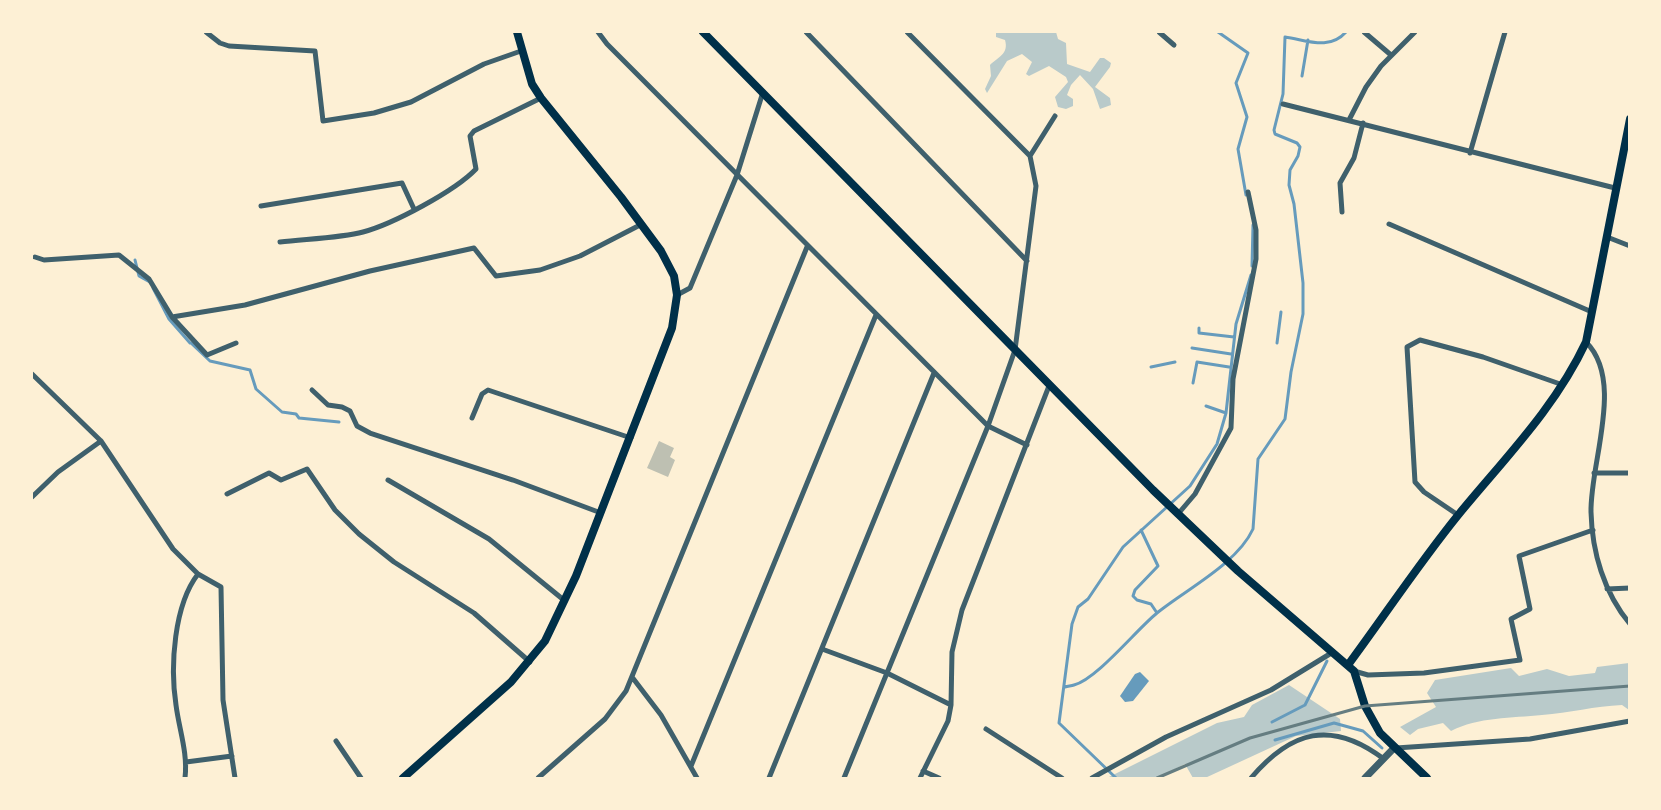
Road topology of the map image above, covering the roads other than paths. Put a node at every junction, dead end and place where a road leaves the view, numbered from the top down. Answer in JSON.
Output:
{"nodes":[{"id":1,"x":206,"y":32,"type":"edge"},
{"id":2,"x":517,"y":32,"type":"edge"},
{"id":3,"x":598,"y":32,"type":"edge"},
{"id":4,"x":704,"y":32,"type":"edge"},
{"id":5,"x":807,"y":32,"type":"edge"},
{"id":6,"x":907,"y":32,"type":"edge"},
{"id":7,"x":1159,"y":32,"type":"edge"},
{"id":8,"x":1364,"y":32,"type":"edge"},
{"id":9,"x":1416,"y":32,"type":"edge"},
{"id":10,"x":1505,"y":32,"type":"edge"},
{"id":11,"x":1174,"y":45,"type":"dead end"},
{"id":12,"x":521,"y":51,"type":"junction"},
{"id":13,"x":1391,"y":55,"type":"junction"},
{"id":14,"x":763,"y":92,"type":"junction"},
{"id":15,"x":541,"y":98,"type":"junction"},
{"id":16,"x":1283,"y":104,"type":"dead end"},
{"id":17,"x":1055,"y":116,"type":"dead end"},
{"id":18,"x":1629,"y":119,"type":"edge"},
{"id":19,"x":1349,"y":120,"type":"junction"},
{"id":20,"x":1363,"y":123,"type":"junction"},
{"id":21,"x":1470,"y":153,"type":"junction"},
{"id":22,"x":1030,"y":156,"type":"junction"},
{"id":23,"x":737,"y":175,"type":"junction"},
{"id":24,"x":1615,"y":188,"type":"junction"},
{"id":25,"x":1248,"y":192,"type":"dead end"},
{"id":26,"x":261,"y":206,"type":"dead end"},
{"id":27,"x":414,"y":209,"type":"junction"},
{"id":28,"x":1342,"y":212,"type":"dead end"},
{"id":29,"x":642,"y":224,"type":"junction"},
{"id":30,"x":1389,"y":224,"type":"dead end"},
{"id":31,"x":1607,"y":237,"type":"junction"},
{"id":32,"x":280,"y":242,"type":"dead end"},
{"id":33,"x":1629,"y":246,"type":"edge"},
{"id":34,"x":807,"y":247,"type":"junction"},
{"id":35,"x":35,"y":257,"type":"dead end"},
{"id":36,"x":1027,"y":261,"type":"junction"},
{"id":37,"x":677,"y":295,"type":"junction"},
{"id":38,"x":1592,"y":312,"type":"junction"},
{"id":39,"x":876,"y":315,"type":"junction"},
{"id":40,"x":172,"y":316,"type":"junction"},
{"id":41,"x":1586,"y":342,"type":"junction"},
{"id":42,"x":237,"y":343,"type":"dead end"},
{"id":43,"x":1015,"y":350,"type":"junction"},
{"id":44,"x":934,"y":373,"type":"junction"},
{"id":45,"x":32,"y":374,"type":"edge"},
{"id":46,"x":1564,"y":385,"type":"junction"},
{"id":47,"x":1049,"y":386,"type":"junction"},
{"id":48,"x":312,"y":390,"type":"dead end"},
{"id":49,"x":472,"y":418,"type":"dead end"},
{"id":50,"x":988,"y":426,"type":"junction"},
{"id":51,"x":631,"y":438,"type":"junction"},
{"id":52,"x":101,"y":441,"type":"junction"},
{"id":53,"x":1027,"y":446,"type":"junction"},
{"id":54,"x":1594,"y":472,"type":"junction"},
{"id":55,"x":1629,"y":473,"type":"edge"},
{"id":56,"x":388,"y":480,"type":"dead end"},
{"id":57,"x":227,"y":494,"type":"dead end"},
{"id":58,"x":32,"y":497,"type":"edge"},
{"id":59,"x":601,"y":513,"type":"junction"},
{"id":60,"x":1178,"y":514,"type":"junction"},
{"id":61,"x":1458,"y":515,"type":"junction"},
{"id":62,"x":1593,"y":530,"type":"junction"},
{"id":63,"x":198,"y":574,"type":"junction"},
{"id":64,"x":1629,"y":588,"type":"edge"},
{"id":65,"x":1607,"y":589,"type":"junction"},
{"id":66,"x":565,"y":602,"type":"junction"},
{"id":67,"x":1629,"y":624,"type":"edge"},
{"id":68,"x":822,"y":649,"type":"junction"},
{"id":69,"x":1333,"y":652,"type":"junction"},
{"id":70,"x":530,"y":662,"type":"junction"},
{"id":71,"x":1351,"y":668,"type":"junction"},
{"id":72,"x":887,"y":673,"type":"junction"},
{"id":73,"x":632,"y":677,"type":"junction"},
{"id":74,"x":951,"y":705,"type":"junction"},
{"id":75,"x":1629,"y":721,"type":"edge"},
{"id":76,"x":986,"y":729,"type":"dead end"},
{"id":77,"x":336,"y":741,"type":"dead end"},
{"id":78,"x":1395,"y":748,"type":"junction"},
{"id":79,"x":232,"y":756,"type":"junction"},
{"id":80,"x":1384,"y":759,"type":"junction"},
{"id":81,"x":186,"y":762,"type":"junction"},
{"id":82,"x":691,"y":766,"type":"junction"},
{"id":83,"x":923,"y":771,"type":"junction"},
{"id":84,"x":185,"y":778,"type":"edge"},
{"id":85,"x":234,"y":778,"type":"edge"},
{"id":86,"x":361,"y":778,"type":"edge"},
{"id":87,"x":404,"y":778,"type":"edge"},
{"id":88,"x":538,"y":778,"type":"edge"},
{"id":89,"x":697,"y":778,"type":"edge"},
{"id":90,"x":769,"y":778,"type":"edge"},
{"id":91,"x":844,"y":778,"type":"edge"},
{"id":92,"x":920,"y":778,"type":"edge"},
{"id":93,"x":939,"y":778,"type":"edge"},
{"id":94,"x":1062,"y":778,"type":"edge"},
{"id":95,"x":1092,"y":778,"type":"edge"},
{"id":96,"x":1251,"y":778,"type":"edge"},
{"id":97,"x":1365,"y":778,"type":"edge"},
{"id":98,"x":1427,"y":778,"type":"edge"}],
"edges":[{"from":1,"to":12,"type":"street"},
{"from":2,"to":12,"type":"main road"},
{"from":3,"to":23,"type":"street"},
{"from":4,"to":14,"type":"main road"},
{"from":5,"to":36,"type":"street"},
{"from":6,"to":22,"type":"street"},
{"from":7,"to":11,"type":"street"},
{"from":8,"to":13,"type":"street"},
{"from":9,"to":13,"type":"street"},
{"from":10,"to":21,"type":"street"},
{"from":12,"to":15,"type":"main road"},
{"from":13,"to":19,"type":"street"},
{"from":14,"to":23,"type":"street"},
{"from":14,"to":43,"type":"main road"},
{"from":15,"to":27,"type":"street"},
{"from":15,"to":29,"type":"main road"},
{"from":16,"to":19,"type":"street"},
{"from":17,"to":22,"type":"street"},
{"from":18,"to":24,"type":"main road"},
{"from":19,"to":20,"type":"street"},
{"from":20,"to":21,"type":"street"},
{"from":20,"to":28,"type":"street"},
{"from":21,"to":24,"type":"street"},
{"from":22,"to":36,"type":"street"},
{"from":23,"to":34,"type":"street"},
{"from":23,"to":37,"type":"street"},
{"from":24,"to":31,"type":"main road"},
{"from":25,"to":60,"type":"street"},
{"from":26,"to":27,"type":"street"},
{"from":27,"to":32,"type":"street"},
{"from":29,"to":37,"type":"main road"},
{"from":29,"to":40,"type":"street"},
{"from":30,"to":38,"type":"street"},
{"from":31,"to":33,"type":"street"},
{"from":31,"to":38,"type":"main road"},
{"from":34,"to":39,"type":"street"},
{"from":34,"to":73,"type":"street"},
{"from":35,"to":40,"type":"street"},
{"from":36,"to":43,"type":"street"},
{"from":37,"to":51,"type":"main road"},
{"from":38,"to":41,"type":"main road"},
{"from":39,"to":44,"type":"street"},
{"from":39,"to":82,"type":"street"},
{"from":40,"to":42,"type":"street"},
{"from":41,"to":46,"type":"main road"},
{"from":41,"to":54,"type":"street"},
{"from":43,"to":47,"type":"main road"},
{"from":43,"to":50,"type":"street"},
{"from":44,"to":50,"type":"street"},
{"from":44,"to":68,"type":"street"},
{"from":45,"to":52,"type":"street"},
{"from":46,"to":61,"type":"main road"},
{"from":46,"to":61,"type":"street"},
{"from":47,"to":53,"type":"street"},
{"from":47,"to":60,"type":"main road"},
{"from":48,"to":59,"type":"street"},
{"from":49,"to":51,"type":"street"},
{"from":50,"to":53,"type":"street"},
{"from":50,"to":72,"type":"street"},
{"from":51,"to":59,"type":"main road"},
{"from":52,"to":58,"type":"street"},
{"from":52,"to":63,"type":"street"},
{"from":53,"to":74,"type":"street"},
{"from":54,"to":55,"type":"street"},
{"from":54,"to":62,"type":"street"},
{"from":56,"to":66,"type":"street"},
{"from":57,"to":70,"type":"street"},
{"from":59,"to":66,"type":"main road"},
{"from":60,"to":69,"type":"main road"},
{"from":61,"to":71,"type":"main road"},
{"from":62,"to":65,"type":"street"},
{"from":62,"to":71,"type":"street"},
{"from":63,"to":79,"type":"street"},
{"from":63,"to":81,"type":"street"},
{"from":64,"to":65,"type":"street"},
{"from":65,"to":67,"type":"street"},
{"from":66,"to":70,"type":"main road"},
{"from":68,"to":72,"type":"street"},
{"from":68,"to":90,"type":"street"},
{"from":69,"to":71,"type":"main road"},
{"from":69,"to":95,"type":"street"},
{"from":70,"to":87,"type":"main road"},
{"from":71,"to":78,"type":"main road"},
{"from":72,"to":74,"type":"street"},
{"from":72,"to":91,"type":"street"},
{"from":73,"to":82,"type":"street"},
{"from":73,"to":88,"type":"street"},
{"from":74,"to":83,"type":"street"},
{"from":75,"to":78,"type":"street"},
{"from":76,"to":94,"type":"street"},
{"from":77,"to":86,"type":"street"},
{"from":78,"to":80,"type":"street"},
{"from":78,"to":98,"type":"main road"},
{"from":79,"to":81,"type":"street"},
{"from":79,"to":85,"type":"street"},
{"from":80,"to":96,"type":"street"},
{"from":80,"to":97,"type":"street"},
{"from":81,"to":84,"type":"street"},
{"from":82,"to":89,"type":"street"},
{"from":83,"to":92,"type":"street"},
{"from":83,"to":93,"type":"street"}]}
